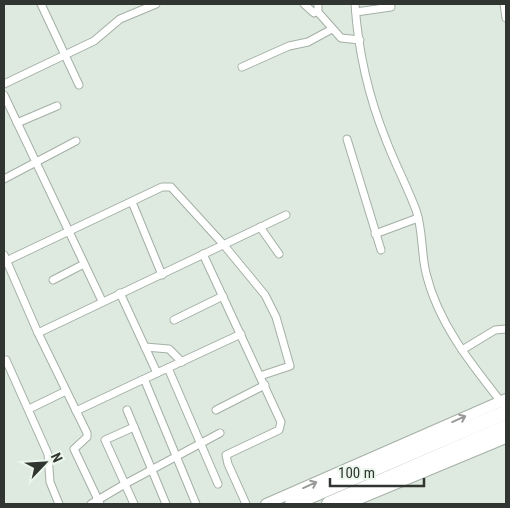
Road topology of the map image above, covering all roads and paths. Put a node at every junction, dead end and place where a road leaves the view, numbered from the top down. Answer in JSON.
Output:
{"nodes":[{"id":1,"x":41,"y":4,"type":"edge"},
{"id":2,"x":156,"y":4,"type":"edge"},
{"id":3,"x":304,"y":4,"type":"edge"},
{"id":4,"x":355,"y":4,"type":"edge"},
{"id":5,"x":504,"y":4,"type":"edge"},
{"id":6,"x":318,"y":7,"type":"edge"},
{"id":7,"x":391,"y":7,"type":"dead end"},
{"id":8,"x":356,"y":12,"type":"junction"},
{"id":9,"x":506,"y":18,"type":"edge"},
{"id":10,"x":332,"y":29,"type":"junction"},
{"id":11,"x":360,"y":40,"type":"junction"},
{"id":12,"x":65,"y":54,"type":"junction"},
{"id":13,"x":242,"y":67,"type":"dead end"},
{"id":14,"x":4,"y":84,"type":"edge"},
{"id":15,"x":79,"y":85,"type":"dead end"},
{"id":16,"x":4,"y":95,"type":"edge"},
{"id":17,"x":57,"y":106,"type":"dead end"},
{"id":18,"x":17,"y":123,"type":"junction"},
{"id":19,"x":347,"y":140,"type":"dead end"},
{"id":20,"x":76,"y":141,"type":"dead end"},
{"id":21,"x":36,"y":163,"type":"junction"},
{"id":22,"x":4,"y":179,"type":"edge"},
{"id":23,"x":132,"y":202,"type":"junction"},
{"id":24,"x":286,"y":215,"type":"dead end"},
{"id":25,"x":418,"y":218,"type":"junction"},
{"id":26,"x":260,"y":227,"type":"junction"},
{"id":27,"x":69,"y":230,"type":"junction"},
{"id":28,"x":375,"y":234,"type":"junction"},
{"id":29,"x":223,"y":244,"type":"junction"},
{"id":30,"x":381,"y":250,"type":"dead end"},
{"id":31,"x":203,"y":254,"type":"junction"},
{"id":32,"x":279,"y":254,"type":"dead end"},
{"id":33,"x":5,"y":259,"type":"edge"},
{"id":34,"x":84,"y":264,"type":"junction"},
{"id":35,"x":162,"y":275,"type":"junction"},
{"id":36,"x":53,"y":280,"type":"dead end"},
{"id":37,"x":120,"y":293,"type":"junction"},
{"id":38,"x":223,"y":296,"type":"junction"},
{"id":39,"x":102,"y":301,"type":"junction"},
{"id":40,"x":174,"y":320,"type":"dead end"},
{"id":41,"x":506,"y":329,"type":"edge"},
{"id":42,"x":38,"y":333,"type":"junction"},
{"id":43,"x":241,"y":334,"type":"junction"},
{"id":44,"x":145,"y":347,"type":"junction"},
{"id":45,"x":462,"y":350,"type":"junction"},
{"id":46,"x":6,"y":360,"type":"dead end"},
{"id":47,"x":182,"y":362,"type":"junction"},
{"id":48,"x":168,"y":368,"type":"junction"},
{"id":49,"x":157,"y":373,"type":"junction"},
{"id":50,"x":260,"y":376,"type":"junction"},
{"id":51,"x":142,"y":380,"type":"junction"},
{"id":52,"x":265,"y":385,"type":"junction"},
{"id":53,"x":66,"y":391,"type":"junction"},
{"id":54,"x":29,"y":409,"type":"junction"},
{"id":55,"x":127,"y":410,"type":"dead end"},
{"id":56,"x":216,"y":410,"type":"dead end"},
{"id":57,"x":504,"y":410,"type":"edge"},
{"id":58,"x":76,"y":411,"type":"junction"},
{"id":59,"x":134,"y":427,"type":"junction"},
{"id":60,"x":220,"y":433,"type":"dead end"},
{"id":61,"x":506,"y":438,"type":"edge"},
{"id":62,"x":201,"y":443,"type":"junction"},
{"id":63,"x":176,"y":456,"type":"junction"},
{"id":64,"x":151,"y":471,"type":"junction"},
{"id":65,"x":125,"y":484,"type":"junction"},
{"id":66,"x":218,"y":484,"type":"dead end"},
{"id":67,"x":99,"y":502,"type":"edge"},
{"id":68,"x":59,"y":504,"type":"edge"},
{"id":69,"x":91,"y":504,"type":"edge"},
{"id":70,"x":134,"y":504,"type":"edge"},
{"id":71,"x":166,"y":504,"type":"edge"},
{"id":72,"x":196,"y":504,"type":"edge"},
{"id":73,"x":246,"y":504,"type":"edge"},
{"id":74,"x":266,"y":504,"type":"edge"},
{"id":75,"x":292,"y":504,"type":"edge"},
{"id":76,"x":329,"y":504,"type":"edge"},
{"id":77,"x":347,"y":504,"type":"edge"}],
"edges":[{"from":1,"to":12,"type":"street"},
{"from":2,"to":12,"type":"street"},
{"from":3,"to":6,"type":"street"},
{"from":4,"to":8,"type":"street"},
{"from":5,"to":9,"type":"street"},
{"from":6,"to":10,"type":"street"},
{"from":7,"to":8,"type":"street"},
{"from":8,"to":11,"type":"street"},
{"from":10,"to":11,"type":"street"},
{"from":10,"to":13,"type":"street"},
{"from":11,"to":25,"type":"street"},
{"from":12,"to":14,"type":"street"},
{"from":12,"to":15,"type":"street"},
{"from":16,"to":18,"type":"street"},
{"from":17,"to":18,"type":"street"},
{"from":18,"to":21,"type":"street"},
{"from":19,"to":28,"type":"street"},
{"from":20,"to":21,"type":"street"},
{"from":21,"to":22,"type":"street"},
{"from":21,"to":27,"type":"street"},
{"from":23,"to":27,"type":"street"},
{"from":23,"to":29,"type":"street"},
{"from":23,"to":35,"type":"street"},
{"from":24,"to":26,"type":"street"},
{"from":25,"to":28,"type":"street"},
{"from":25,"to":45,"type":"street"},
{"from":26,"to":29,"type":"street"},
{"from":26,"to":32,"type":"street"},
{"from":27,"to":33,"type":"street"},
{"from":27,"to":34,"type":"street"},
{"from":28,"to":30,"type":"street"},
{"from":29,"to":31,"type":"street"},
{"from":29,"to":50,"type":"street"},
{"from":31,"to":35,"type":"street"},
{"from":31,"to":38,"type":"street"},
{"from":33,"to":42,"type":"street"},
{"from":34,"to":36,"type":"street"},
{"from":34,"to":39,"type":"street"},
{"from":35,"to":37,"type":"street"},
{"from":37,"to":39,"type":"street"},
{"from":37,"to":44,"type":"street"},
{"from":38,"to":40,"type":"street"},
{"from":38,"to":43,"type":"street"},
{"from":39,"to":42,"type":"street"},
{"from":41,"to":45,"type":"street"},
{"from":42,"to":53,"type":"street"},
{"from":43,"to":47,"type":"street"},
{"from":43,"to":50,"type":"street"},
{"from":44,"to":47,"type":"street"},
{"from":44,"to":49,"type":"street"},
{"from":45,"to":57,"type":"street"},
{"from":46,"to":54,"type":"street"},
{"from":47,"to":48,"type":"street"},
{"from":48,"to":49,"type":"street"},
{"from":48,"to":62,"type":"street"},
{"from":49,"to":51,"type":"street"},
{"from":50,"to":52,"type":"street"},
{"from":51,"to":58,"type":"street"},
{"from":51,"to":63,"type":"street"},
{"from":52,"to":56,"type":"street"},
{"from":52,"to":73,"type":"street"},
{"from":53,"to":54,"type":"street"},
{"from":53,"to":58,"type":"street"},
{"from":54,"to":68,"type":"street"},
{"from":55,"to":59,"type":"street"},
{"from":74,"to":57,"type":"street","one_way":true},
{"from":57,"to":75,"type":"highway"},
{"from":57,"to":76,"type":"highway"},
{"from":58,"to":67,"type":"street"},
{"from":59,"to":64,"type":"street"},
{"from":59,"to":65,"type":"street"},
{"from":60,"to":62,"type":"street"},
{"from":61,"to":77,"type":"street"},
{"from":62,"to":63,"type":"street"},
{"from":62,"to":66,"type":"street"},
{"from":63,"to":64,"type":"street"},
{"from":63,"to":72,"type":"street"},
{"from":64,"to":65,"type":"street"},
{"from":64,"to":71,"type":"street"},
{"from":65,"to":67,"type":"street"},
{"from":65,"to":70,"type":"street"},
{"from":67,"to":69,"type":"street"}]}
